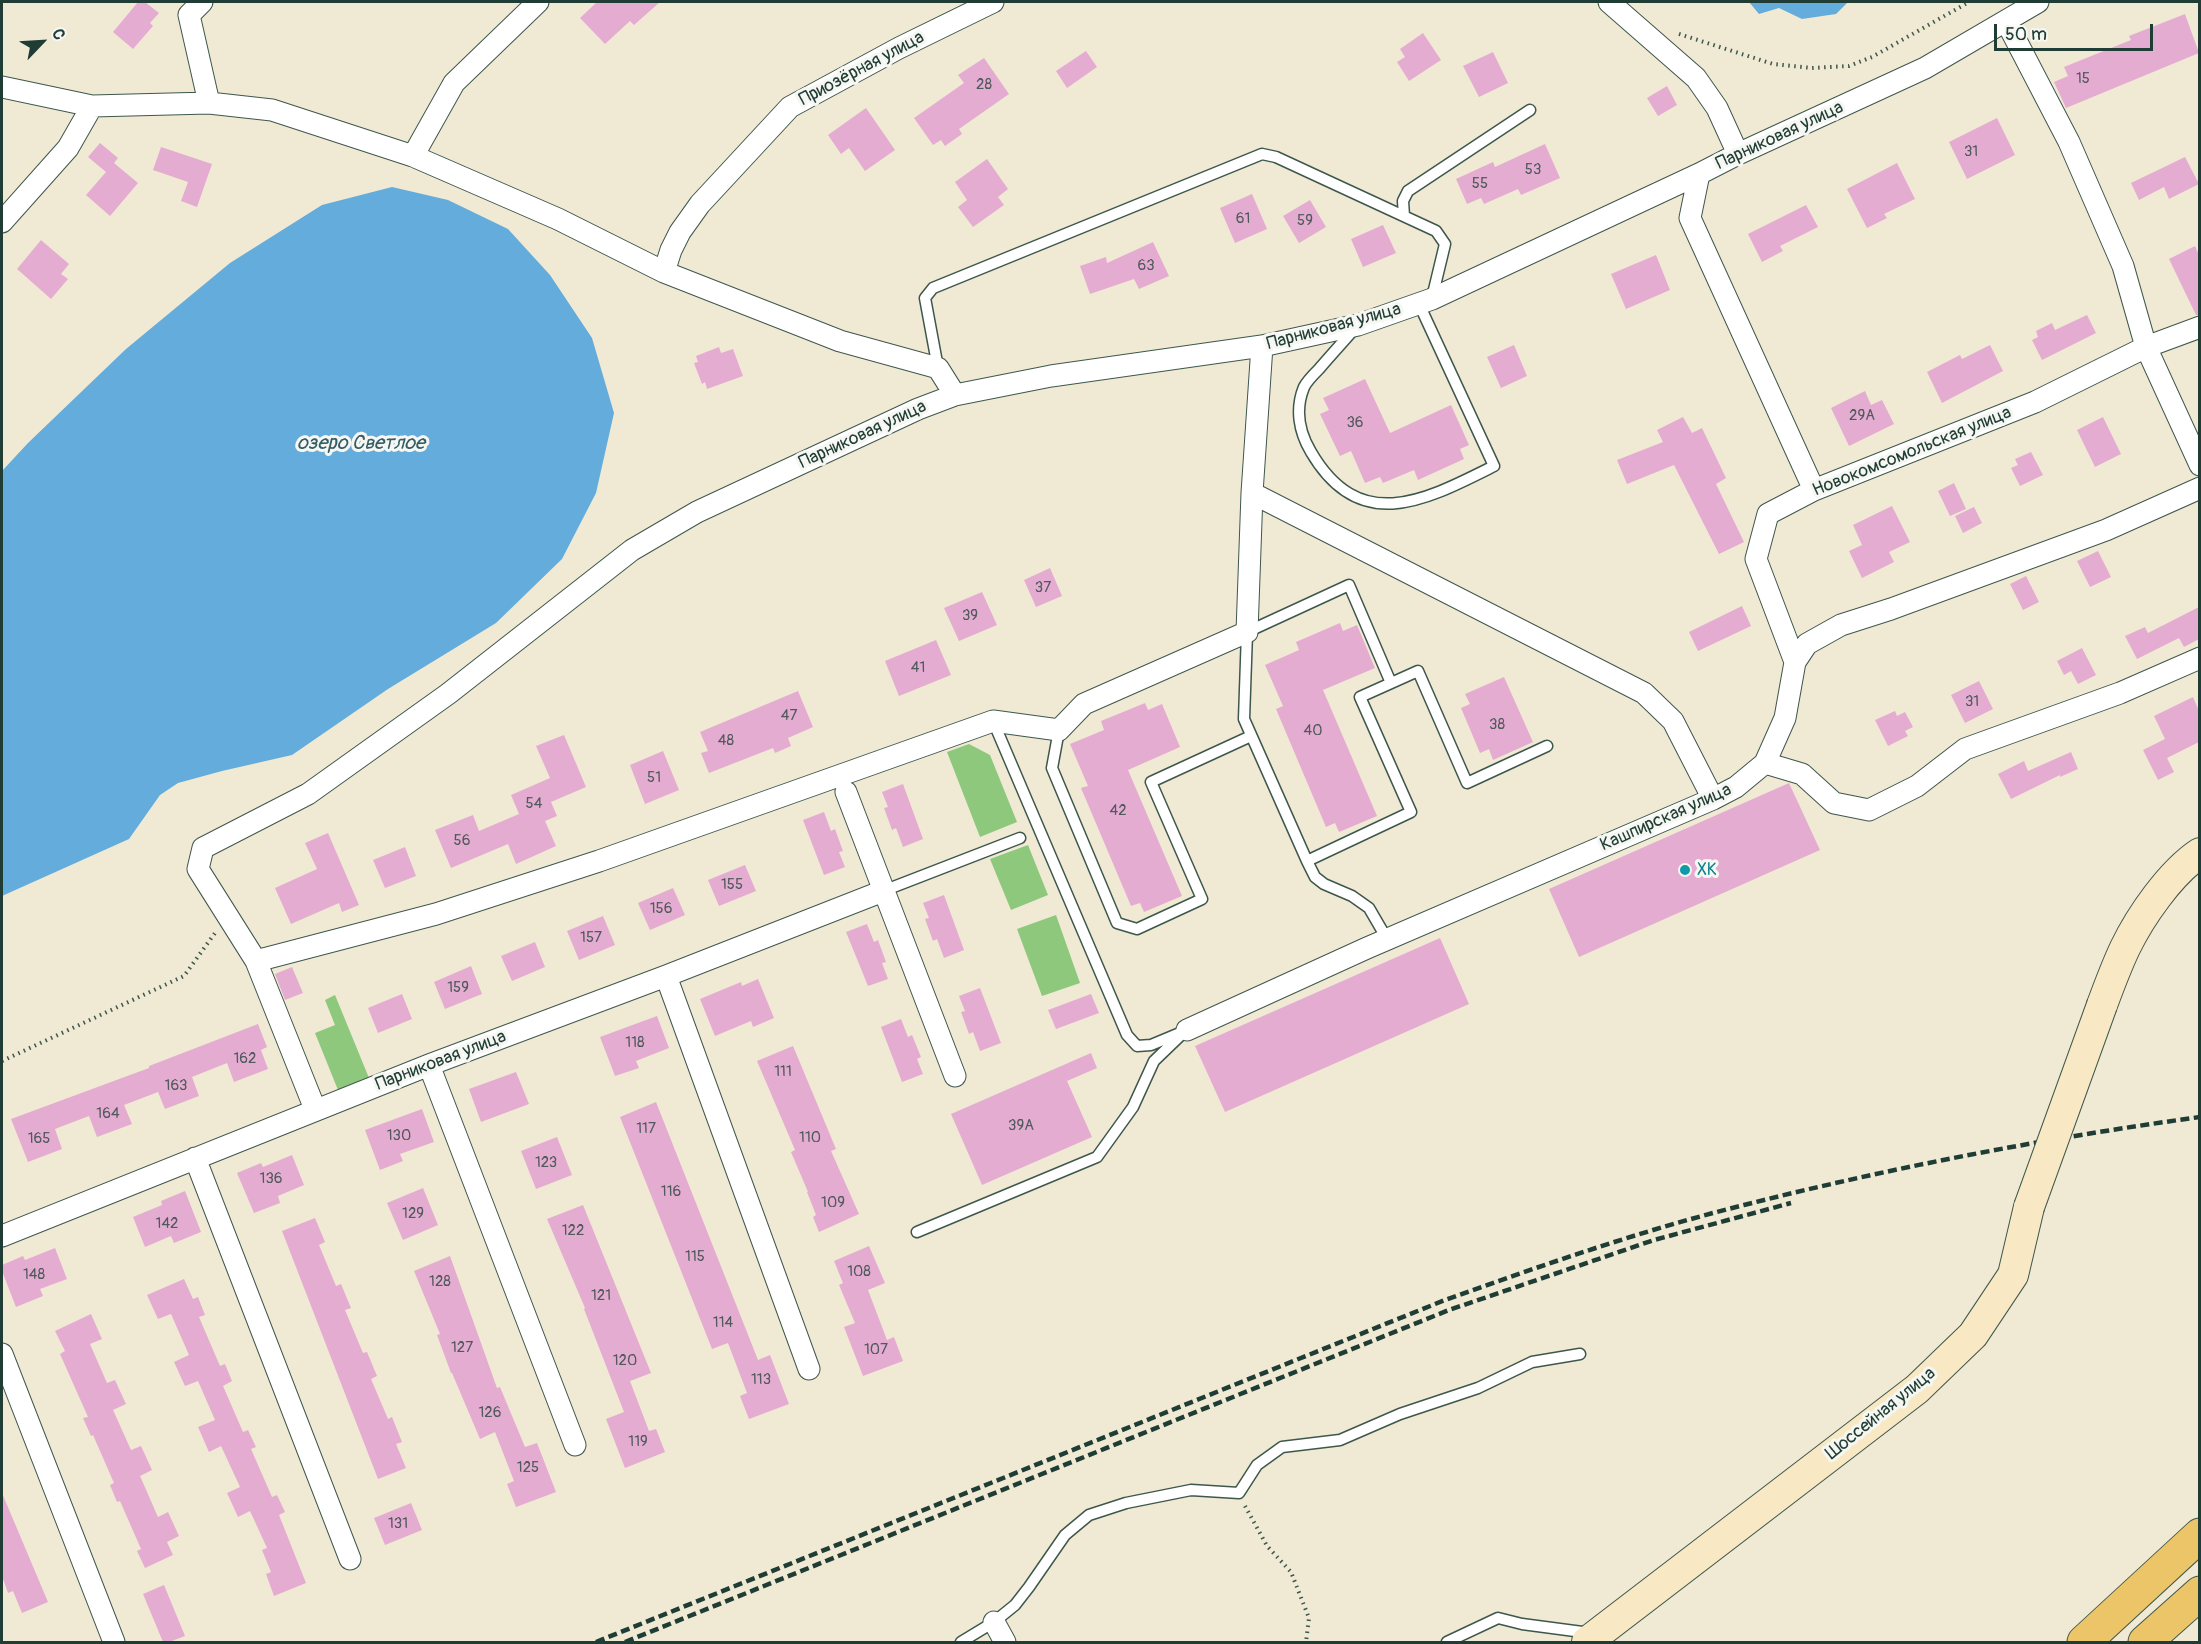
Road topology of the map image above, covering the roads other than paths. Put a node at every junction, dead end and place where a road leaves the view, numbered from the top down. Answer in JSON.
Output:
{"nodes":[{"id":1,"x":202,"y":2,"type":"edge"},
{"id":2,"x":538,"y":2,"type":"edge"},
{"id":3,"x":993,"y":2,"type":"edge"},
{"id":4,"x":1609,"y":2,"type":"edge"},
{"id":5,"x":2038,"y":2,"type":"edge"},
{"id":6,"x":2006,"y":21,"type":"junction"},
{"id":7,"x":2,"y":87,"type":"edge"},
{"id":8,"x":209,"y":103,"type":"junction"},
{"id":9,"x":92,"y":106,"type":"junction"},
{"id":10,"x":1530,"y":110,"type":"dead end"},
{"id":11,"x":1738,"y":154,"type":"junction"},
{"id":12,"x":413,"y":156,"type":"junction"},
{"id":13,"x":1700,"y":174,"type":"junction"},
{"id":14,"x":1404,"y":216,"type":"junction"},
{"id":15,"x":2,"y":222,"type":"edge"},
{"id":16,"x":664,"y":272,"type":"junction"},
{"id":17,"x":1425,"y":302,"type":"junction"},
{"id":18,"x":1358,"y":325,"type":"junction"},
{"id":19,"x":2199,"y":327,"type":"edge"},
{"id":20,"x":1262,"y":346,"type":"junction"},
{"id":21,"x":2145,"y":347,"type":"junction"},
{"id":22,"x":938,"y":368,"type":"junction"},
{"id":23,"x":955,"y":395,"type":"junction"},
{"id":24,"x":2199,"y":465,"type":"edge"},
{"id":25,"x":2199,"y":488,"type":"edge"},
{"id":26,"x":1814,"y":490,"type":"junction"},
{"id":27,"x":1252,"y":493,"type":"junction"},
{"id":28,"x":1247,"y":632,"type":"junction"},
{"id":29,"x":2199,"y":658,"type":"edge"},
{"id":30,"x":1795,"y":662,"type":"junction"},
{"id":31,"x":1391,"y":683,"type":"junction"},
{"id":32,"x":993,"y":721,"type":"junction"},
{"id":33,"x":1059,"y":730,"type":"junction"},
{"id":34,"x":1251,"y":736,"type":"junction"},
{"id":35,"x":1546,"y":746,"type":"dead end"},
{"id":36,"x":1765,"y":763,"type":"junction"},
{"id":37,"x":846,"y":792,"type":"dead end"},
{"id":38,"x":1713,"y":799,"type":"junction"},
{"id":39,"x":1020,"y":838,"type":"dead end"},
{"id":40,"x":2199,"y":853,"type":"edge"},
{"id":41,"x":1306,"y":861,"type":"junction"},
{"id":42,"x":883,"y":891,"type":"junction"},
{"id":43,"x":1387,"y":939,"type":"junction"},
{"id":44,"x":256,"y":961,"type":"junction"},
{"id":45,"x":666,"y":976,"type":"junction"},
{"id":46,"x":1186,"y":1030,"type":"junction"},
{"id":47,"x":429,"y":1065,"type":"junction"},
{"id":48,"x":955,"y":1076,"type":"dead end"},
{"id":49,"x":315,"y":1109,"type":"junction"},
{"id":50,"x":195,"y":1158,"type":"junction"},
{"id":51,"x":917,"y":1232,"type":"dead end"},
{"id":52,"x":2,"y":1236,"type":"edge"},
{"id":53,"x":2,"y":1354,"type":"edge"},
{"id":54,"x":1580,"y":1354,"type":"dead end"},
{"id":55,"x":809,"y":1369,"type":"dead end"},
{"id":56,"x":576,"y":1445,"type":"dead end"},
{"id":57,"x":2199,"y":1535,"type":"edge"},
{"id":58,"x":350,"y":1559,"type":"dead end"},
{"id":59,"x":2199,"y":1593,"type":"edge"},
{"id":60,"x":994,"y":1622,"type":"junction"},
{"id":61,"x":1592,"y":1638,"type":"edge"},
{"id":62,"x":114,"y":1642,"type":"edge"},
{"id":63,"x":961,"y":1642,"type":"edge"},
{"id":64,"x":1005,"y":1642,"type":"edge"},
{"id":65,"x":1447,"y":1642,"type":"edge"},
{"id":66,"x":2084,"y":1642,"type":"edge"},
{"id":67,"x":2145,"y":1642,"type":"edge"}],
"edges":[{"from":1,"to":8,"type":"street"},
{"from":2,"to":12,"type":"street"},
{"from":3,"to":16,"type":"street","name":"Приозёрная улица"},
{"from":4,"to":11,"type":"street"},
{"from":5,"to":6,"type":"street","name":"Парниковая улица"},
{"from":6,"to":11,"type":"street","name":"Парниковая улица"},
{"from":6,"to":21,"type":"street"},
{"from":7,"to":9,"type":"street"},
{"from":8,"to":9,"type":"street"},
{"from":8,"to":12,"type":"street"},
{"from":9,"to":15,"type":"street"},
{"from":10,"to":14,"type":"lane"},
{"from":11,"to":13,"type":"street","name":"Парниковая улица"},
{"from":12,"to":16,"type":"street"},
{"from":13,"to":17,"type":"street","name":"Парниковая улица"},
{"from":13,"to":26,"type":"street"},
{"from":14,"to":17,"type":"lane"},
{"from":14,"to":22,"type":"lane"},
{"from":16,"to":22,"type":"street"},
{"from":17,"to":18,"type":"street","name":"Парниковая улица"},
{"from":17,"to":18,"type":"lane"},
{"from":18,"to":20,"type":"street","name":"Парниковая улица"},
{"from":19,"to":21,"type":"street","name":"Новокомсомольская улица"},
{"from":20,"to":23,"type":"street","name":"Парниковая улица"},
{"from":20,"to":27,"type":"street"},
{"from":21,"to":24,"type":"street"},
{"from":21,"to":26,"type":"street","name":"Новокомсомольская улица"},
{"from":22,"to":23,"type":"street"},
{"from":23,"to":44,"type":"street","name":"Парниковая улица"},
{"from":25,"to":30,"type":"street"},
{"from":26,"to":30,"type":"street","name":"Новокомсомольская улица"},
{"from":27,"to":28,"type":"street"},
{"from":27,"to":38,"type":"street"},
{"from":28,"to":31,"type":"lane"},
{"from":28,"to":33,"type":"street"},
{"from":28,"to":34,"type":"lane"},
{"from":29,"to":36,"type":"street"},
{"from":30,"to":36,"type":"street"},
{"from":31,"to":35,"type":"lane"},
{"from":31,"to":41,"type":"lane"},
{"from":32,"to":33,"type":"street"},
{"from":32,"to":44,"type":"street"},
{"from":32,"to":46,"type":"lane"},
{"from":33,"to":34,"type":"lane"},
{"from":34,"to":41,"type":"lane"},
{"from":36,"to":38,"type":"street","name":"Кашпирская улица"},
{"from":37,"to":42,"type":"street"},
{"from":38,"to":43,"type":"street","name":"Кашпирская улица"},
{"from":39,"to":42,"type":"lane"},
{"from":40,"to":61,"type":"main road","name":"Шоссейная улица","bridge":true},
{"from":41,"to":43,"type":"lane"},
{"from":42,"to":45,"type":"street","name":"Парниковая улица"},
{"from":42,"to":48,"type":"street"},
{"from":43,"to":46,"type":"street","name":"Кашпирская улица"},
{"from":44,"to":49,"type":"street","name":"Парниковая улица"},
{"from":45,"to":47,"type":"street","name":"Парниковая улица"},
{"from":45,"to":55,"type":"street"},
{"from":46,"to":51,"type":"lane"},
{"from":47,"to":49,"type":"street","name":"Парниковая улица"},
{"from":47,"to":56,"type":"street"},
{"from":49,"to":50,"type":"street","name":"Парниковая улица"},
{"from":50,"to":52,"type":"street","name":"Парниковая улица"},
{"from":50,"to":58,"type":"street"},
{"from":53,"to":62,"type":"street"},
{"from":54,"to":60,"type":"lane"},
{"from":57,"to":66,"type":"main road"},
{"from":59,"to":67,"type":"main road"},
{"from":60,"to":63,"type":"lane"},
{"from":60,"to":64,"type":"street"},
{"from":61,"to":65,"type":"lane"}]}
